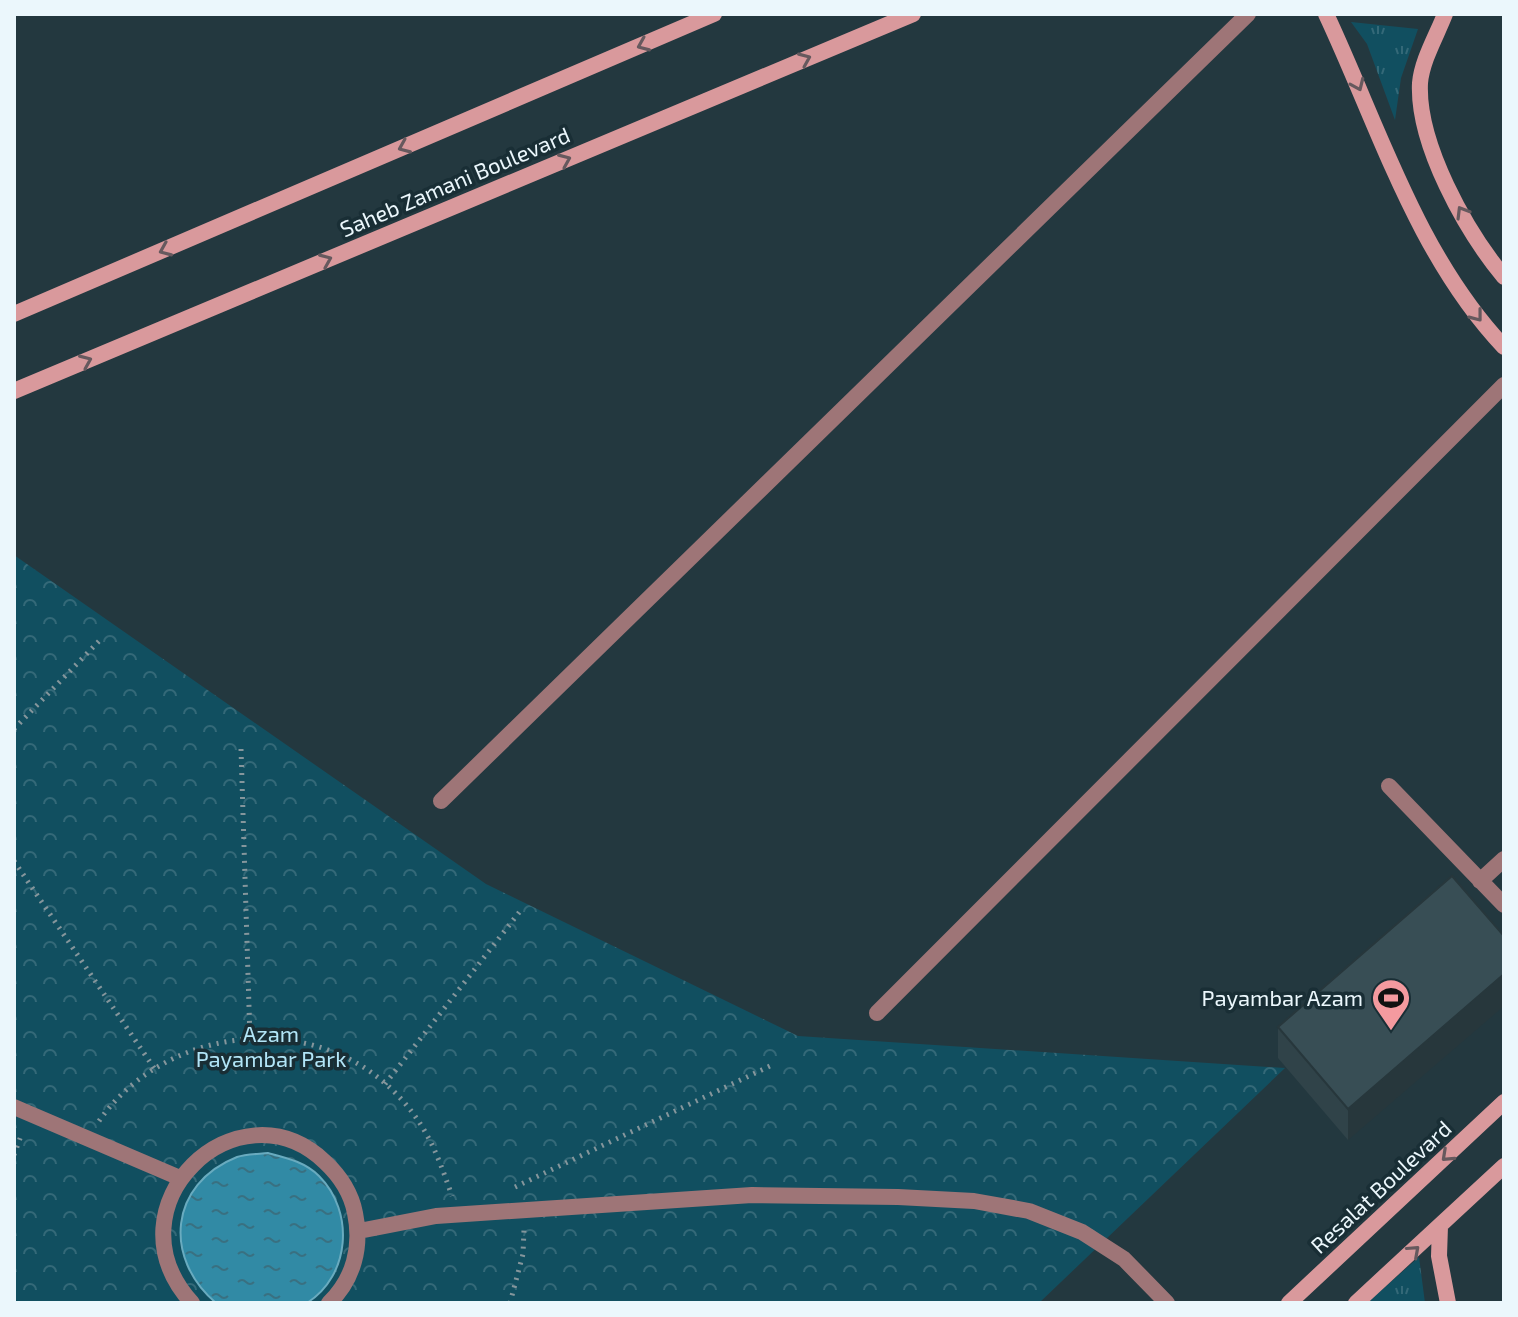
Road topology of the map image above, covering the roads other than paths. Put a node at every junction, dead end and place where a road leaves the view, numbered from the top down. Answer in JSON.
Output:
{"nodes":[{"id":1,"x":714,"y":14,"type":"edge"},
{"id":2,"x":913,"y":14,"type":"edge"},
{"id":3,"x":1248,"y":14,"type":"edge"},
{"id":4,"x":1326,"y":14,"type":"edge"},
{"id":5,"x":1445,"y":14,"type":"edge"},
{"id":6,"x":1504,"y":277,"type":"edge"},
{"id":7,"x":14,"y":314,"type":"edge"},
{"id":8,"x":1504,"y":347,"type":"edge"},
{"id":9,"x":1504,"y":385,"type":"edge"},
{"id":10,"x":14,"y":391,"type":"edge"},
{"id":11,"x":1389,"y":786,"type":"dead end"},
{"id":12,"x":441,"y":801,"type":"dead end"},
{"id":13,"x":1504,"y":859,"type":"edge"},
{"id":14,"x":1480,"y":881,"type":"junction"},
{"id":15,"x":1504,"y":905,"type":"edge"},
{"id":16,"x":877,"y":1013,"type":"dead end"},
{"id":17,"x":14,"y":1107,"type":"edge"},
{"id":18,"x":1503,"y":1107,"type":"edge"},
{"id":19,"x":1504,"y":1166,"type":"edge"},
{"id":20,"x":180,"y":1178,"type":"junction"},
{"id":21,"x":1440,"y":1226,"type":"junction"},
{"id":22,"x":359,"y":1231,"type":"junction"},
{"id":23,"x":192,"y":1303,"type":"edge"},
{"id":24,"x":329,"y":1303,"type":"edge"},
{"id":25,"x":1167,"y":1303,"type":"edge"},
{"id":26,"x":1289,"y":1303,"type":"edge"},
{"id":27,"x":1356,"y":1303,"type":"edge"},
{"id":28,"x":1448,"y":1303,"type":"edge"}],
"edges":[{"from":1,"to":7,"type":"main road","one_way":true},
{"from":10,"to":2,"type":"main road","name":"Saheb Zamani Boulevard","one_way":true},
{"from":3,"to":12,"type":"street"},
{"from":4,"to":8,"type":"main road","one_way":true},
{"from":6,"to":5,"type":"main road","one_way":true},
{"from":9,"to":16,"type":"street"},
{"from":11,"to":14,"type":"street"},
{"from":13,"to":14,"type":"street"},
{"from":14,"to":15,"type":"street"},
{"from":17,"to":20,"type":"street"},
{"from":18,"to":26,"type":"main road","name":"Resalat Boulevard","one_way":true},
{"from":19,"to":21,"type":"main road"},
{"from":20,"to":22,"type":"street"},
{"from":20,"to":23,"type":"street"},
{"from":27,"to":21,"type":"main road","one_way":true},
{"from":21,"to":28,"type":"main road"},
{"from":22,"to":24,"type":"street"},
{"from":22,"to":25,"type":"street"}]}
